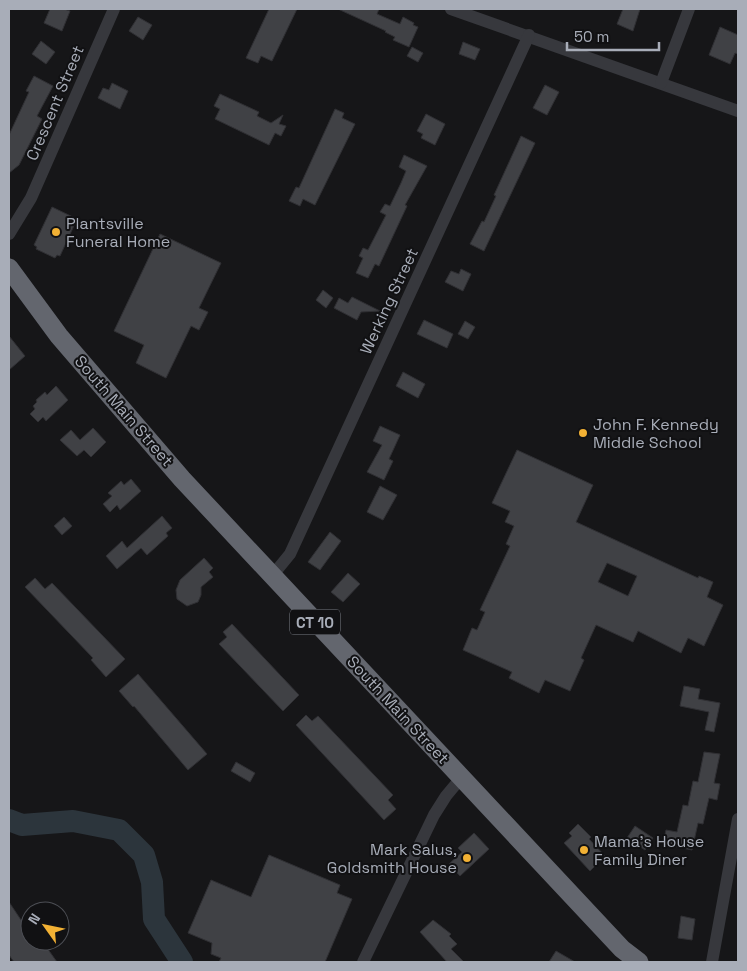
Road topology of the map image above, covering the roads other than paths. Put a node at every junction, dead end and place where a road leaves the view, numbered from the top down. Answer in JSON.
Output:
{"nodes":[{"id":1,"x":114,"y":9,"type":"edge"},
{"id":2,"x":452,"y":9,"type":"edge"},
{"id":3,"x":689,"y":9,"type":"edge"},
{"id":4,"x":529,"y":35,"type":"junction"},
{"id":5,"x":661,"y":82,"type":"junction"},
{"id":6,"x":738,"y":111,"type":"edge"},
{"id":7,"x":9,"y":234,"type":"edge"},
{"id":8,"x":9,"y":268,"type":"edge"},
{"id":9,"x":272,"y":576,"type":"junction"},
{"id":10,"x":462,"y":778,"type":"junction"},
{"id":11,"x":738,"y":821,"type":"edge"},
{"id":12,"x":364,"y":962,"type":"edge"},
{"id":13,"x":638,"y":962,"type":"edge"},
{"id":14,"x":712,"y":962,"type":"edge"}],
"edges":[{"from":1,"to":7,"type":"street","name":"Crescent Street"},
{"from":2,"to":4,"type":"street"},
{"from":3,"to":5,"type":"street"},
{"from":4,"to":5,"type":"street"},
{"from":4,"to":9,"type":"street","name":"Werking Street"},
{"from":5,"to":6,"type":"street"},
{"from":8,"to":9,"type":"highway","name":"South Main Street","number":"CT 10"},
{"from":9,"to":10,"type":"highway","name":"South Main Street","number":"CT 10"},
{"from":10,"to":12,"type":"street"},
{"from":10,"to":13,"type":"highway","name":"South Main Street","number":"CT 10"},
{"from":11,"to":14,"type":"street"}]}
